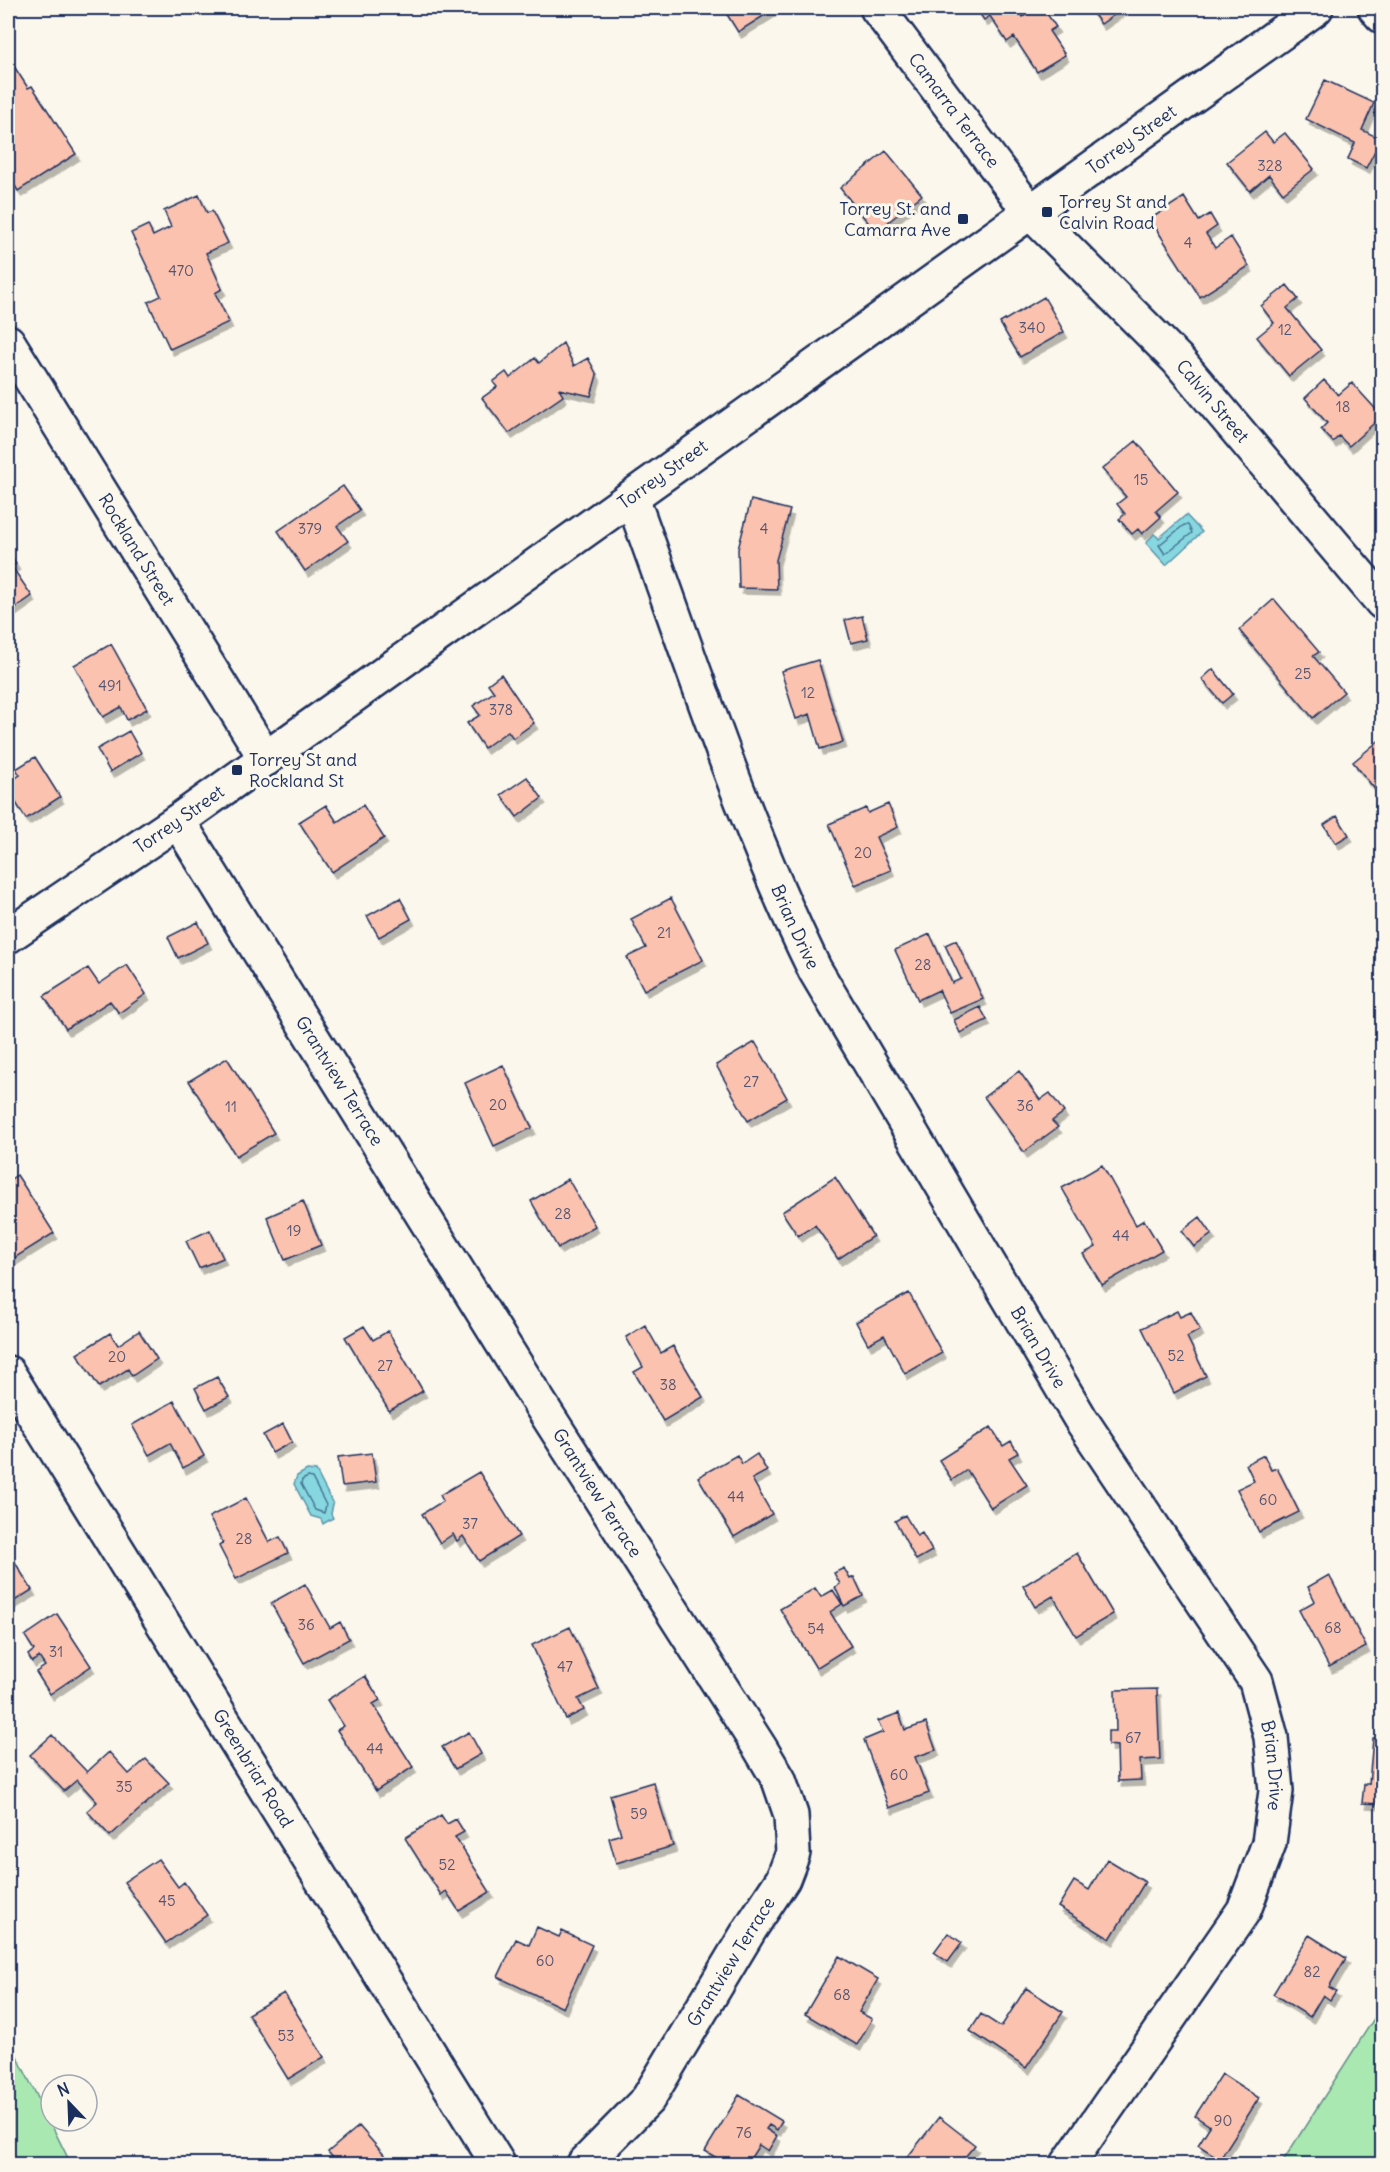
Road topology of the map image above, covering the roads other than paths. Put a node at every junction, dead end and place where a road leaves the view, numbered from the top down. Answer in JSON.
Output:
{"nodes":[{"id":1,"x":877,"y":8,"type":"edge"},
{"id":2,"x":1316,"y":8,"type":"edge"},
{"id":3,"x":1376,"y":8,"type":"edge"},
{"id":4,"x":1383,"y":16,"type":"edge"},
{"id":5,"x":1029,"y":212,"type":"junction"},
{"id":6,"x":8,"y":342,"type":"edge"},
{"id":7,"x":632,"y":498,"type":"junction"},
{"id":8,"x":1383,"y":602,"type":"edge"},
{"id":9,"x":266,"y":759,"type":"junction"},
{"id":10,"x":178,"y":821,"type":"junction"},
{"id":11,"x":8,"y":936,"type":"edge"},
{"id":12,"x":8,"y":1373,"type":"edge"},
{"id":13,"x":498,"y":2164,"type":"edge"},
{"id":14,"x":584,"y":2164,"type":"edge"},
{"id":15,"x":1068,"y":2164,"type":"edge"}],
"edges":[{"from":1,"to":5,"type":"street","name":"Camarra Terrace"},
{"from":2,"to":5,"type":"street","name":"Torrey Street"},
{"from":3,"to":4,"type":"street"},
{"from":5,"to":7,"type":"street","name":"Torrey Street"},
{"from":5,"to":8,"type":"street","name":"Calvin Street"},
{"from":6,"to":9,"type":"street","name":"Rockland Street"},
{"from":7,"to":9,"type":"street","name":"Torrey Street"},
{"from":7,"to":15,"type":"street","name":"Brian Drive"},
{"from":9,"to":10,"type":"street","name":"Torrey Street"},
{"from":10,"to":11,"type":"street","name":"Torrey Street"},
{"from":10,"to":14,"type":"street","name":"Grantview Terrace"},
{"from":12,"to":13,"type":"street","name":"Greenbriar Road"}]}
